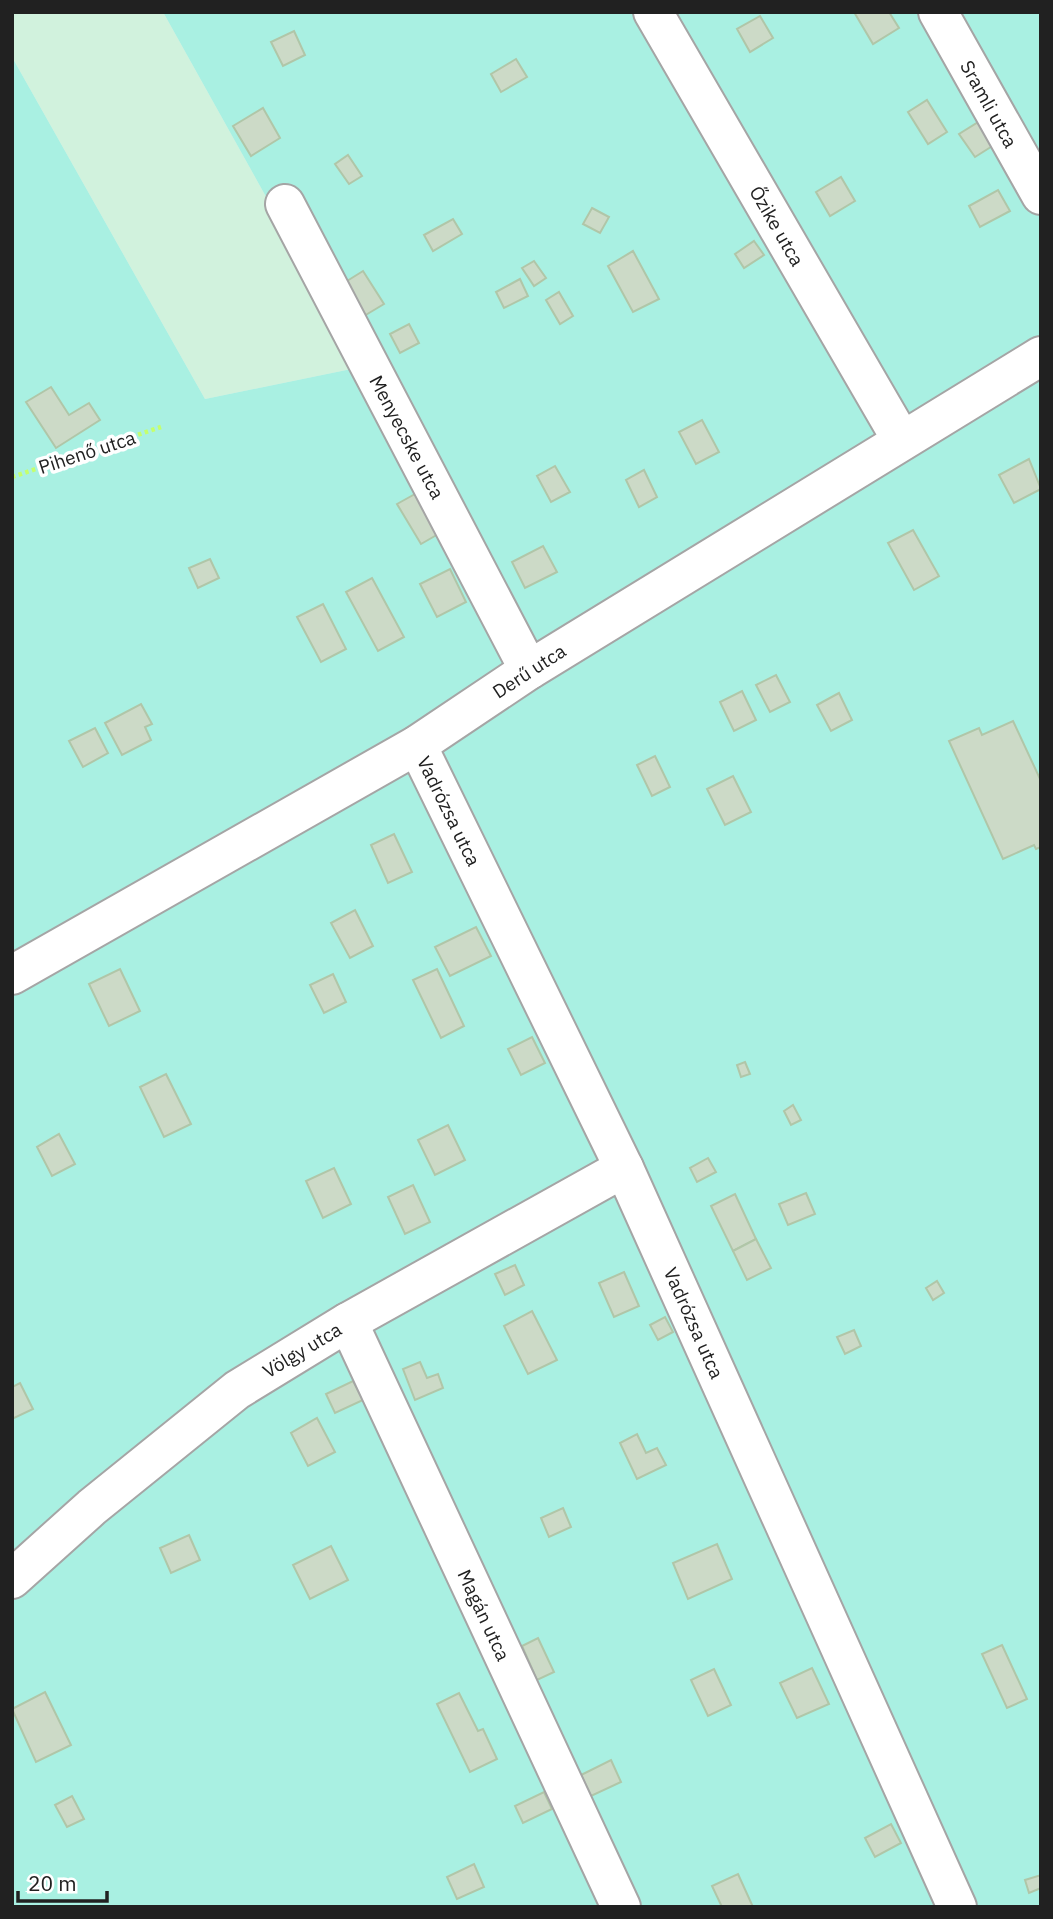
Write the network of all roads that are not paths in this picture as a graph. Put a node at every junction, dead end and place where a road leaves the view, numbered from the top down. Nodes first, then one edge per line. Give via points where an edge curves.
1 (653, 12) edge
2 (938, 12) edge
3 (1041, 195) edge
4 (285, 204) dead end
5 (1041, 356) edge
6 (901, 439) junction
7 (529, 670) junction
8 (416, 745) junction
9 (12, 975) edge
10 (624, 1168) junction
11 (348, 1322) junction
12 (12, 1579) edge
13 (621, 1907) edge
14 (957, 1907) edge

1 - 6 street, Őzike utca
2 - 3 street, Sramli utca
4 - 7 street, Menyecske utca
5 - 6 street, Derű utca
6 - 7 street, Derű utca
7 - 8 street, Derű utca
8 - 9 street, Derű utca
8 - 10 street, Vadrózsa utca
10 - 11 street, Völgy utca
10 - 14 street, Vadrózsa utca
11 - 12 street, Völgy utca via 237,1390 92,1507
11 - 13 street, Magán utca

